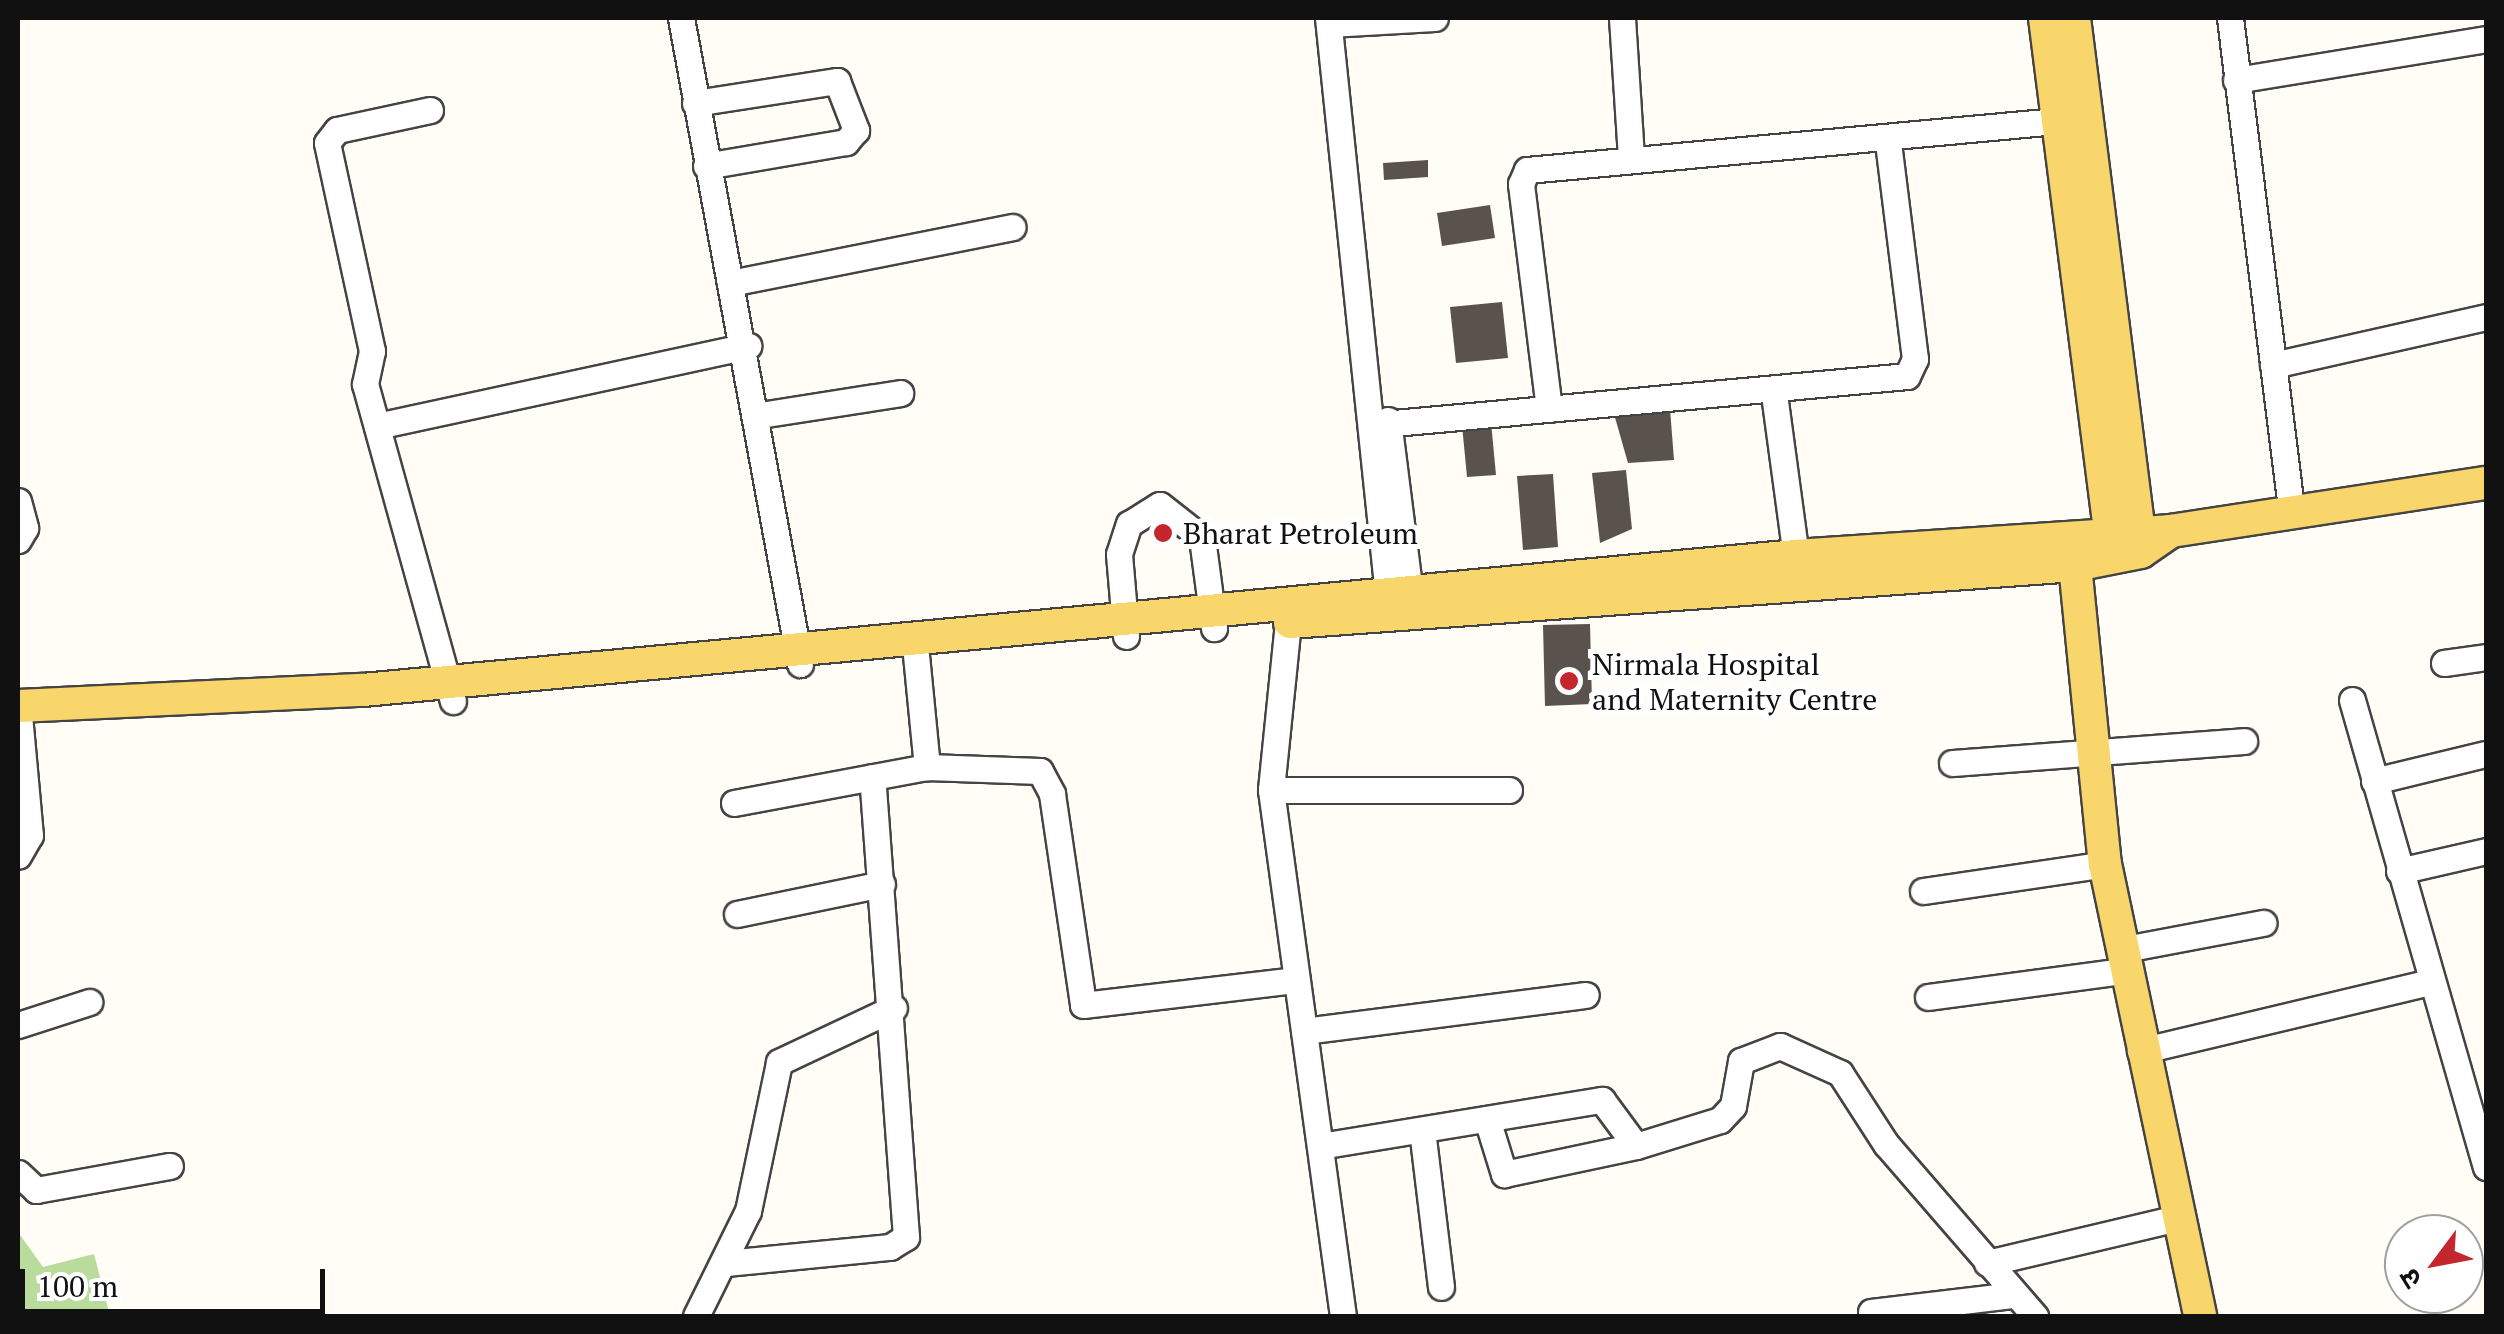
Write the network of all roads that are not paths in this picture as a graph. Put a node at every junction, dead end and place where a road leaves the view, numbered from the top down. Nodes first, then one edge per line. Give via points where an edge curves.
1 (682, 18) edge
2 (1435, 18) edge
3 (1622, 18) edge
4 (2045, 18) edge
5 (2074, 18) edge
6 (2230, 18) edge
7 (1336, 20) edge
8 (2486, 39) edge
9 (2236, 80) junction
10 (696, 103) junction
11 (430, 110) dead end
12 (2056, 122) junction
13 (1888, 141) junction
14 (1631, 160) junction
15 (706, 166) junction
16 (1014, 227) dead end
17 (730, 283) junction
18 (2486, 317) edge
19 (748, 346) junction
20 (2273, 365) junction
21 (900, 394) dead end
22 (1774, 394) junction
23 (1550, 409) junction
24 (760, 415) junction
25 (1380, 424) junction
26 (377, 426) junction
27 (2486, 484) edge
28 (18, 500) edge
29 (2292, 514) junction
30 (18, 540) edge
31 (2125, 543) junction
32 (1796, 556) junction
33 (2013, 556) junction
34 (2075, 565) junction
35 (1399, 594) junction
36 (1213, 618) junction
37 (1288, 622) junction
38 (1125, 626) junction
39 (799, 655) junction
40 (916, 655) junction
41 (2486, 657) edge
42 (2444, 663) dead end
43 (450, 691) junction
44 (2352, 700) dead end
45 (18, 713) edge
46 (2244, 741) dead end
47 (2486, 754) edge
48 (2092, 756) junction
49 (1952, 764) dead end
50 (927, 767) junction
51 (872, 777) junction
52 (2374, 781) junction
53 (1272, 790) junction
54 (1509, 790) dead end
55 (734, 803) dead end
56 (2486, 851) edge
57 (18, 856) edge
58 (2105, 864) junction
59 (2399, 871) junction
60 (882, 884) junction
61 (1923, 891) dead end
62 (737, 914) dead end
63 (2263, 922) dead end
64 (2122, 961) junction
65 (1297, 980) junction
66 (2430, 982) junction
67 (1586, 995) dead end
68 (1928, 997) dead end
69 (89, 1002) dead end
70 (894, 1008) junction
71 (18, 1025) edge
72 (1304, 1031) junction
73 (2140, 1051) junction
74 (1487, 1119) junction
75 (1422, 1130) junction
76 (1320, 1146) junction
77 (1636, 1146) junction
78 (170, 1166) dead end
79 (2486, 1167) edge
80 (18, 1173) edge
81 (2177, 1218) junction
82 (726, 1263) junction
83 (1987, 1264) junction
84 (1440, 1287) dead end
85 (2014, 1295) junction
86 (1940, 1311) edge
87 (1871, 1312) dead end
88 (696, 1316) edge
89 (1343, 1316) edge
90 (2034, 1316) edge
91 (2200, 1316) edge

1 - 10 street
2 - 7 street
3 - 14 street
4 - 12 main road
5 - 31 main road
6 - 9 street
7 - 25 street
8 - 9 street
9 - 20 street
10 - 15 street
10 - 15 street via 837,81 856,130 846,142
11 - 26 street via 336,130 328,144 372,351 365,384
12 - 13 street
12 - 31 main road
13 - 14 street
13 - 22 street via 1912,370 1898,381
14 - 23 street via 1535,166 1522,176
15 - 17 street
16 - 17 street
17 - 19 street
18 - 20 street
19 - 24 street
19 - 26 street
20 - 29 street
21 - 24 street
22 - 23 street
22 - 32 street
23 - 25 street
24 - 39 street
25 - 35 street
26 - 43 street
27 - 29 main road
28 - 30 street via 25,528
29 - 31 main road
31 - 33 main road
31 - 34 main road
32 - 33 main road
32 - 35 main road
33 - 34 main road
33 - 37 main road
34 - 48 main road
35 - 36 main road
36 - 37 main road
36 - 38 main road
36 - 38 street via 1195,524 1160,504 1129,524 1120,554
37 - 53 street
38 - 39 main road
38 - 40 main road
39 - 40 main road
39 - 43 main road
40 - 50 street
41 - 42 street
43 - 45 main road
44 - 52 street
45 - 57 street via 30,835
46 - 48 street
47 - 52 street
48 - 49 street
48 - 58 main road
50 - 51 street
50 - 65 street via 1047,777 1083,1006
51 - 55 street
51 - 60 street
52 - 59 street
53 - 54 street
53 - 65 street
56 - 59 street
58 - 61 street
58 - 64 main road
59 - 66 street
60 - 62 street
60 - 70 street
63 - 64 street
64 - 68 street
64 - 73 main road
65 - 72 street
66 - 73 street
66 - 79 street
67 - 72 street
69 - 71 street
70 - 82 street via 779,1062 748,1210
70 - 82 street via 906,1237 890,1247
72 - 76 street
73 - 81 main road
74 - 75 street
74 - 77 street via 1608,1101
74 - 77 street via 1504,1174
75 - 76 street
75 - 84 street
76 - 89 street
77 - 83 street via 1720,1120 1733,1106 1741,1061 1780,1046 1840,1073
78 - 80 street via 36,1190
81 - 83 street
81 - 91 main road
82 - 88 street
83 - 85 street
85 - 86 street
85 - 90 street
86 - 87 street

